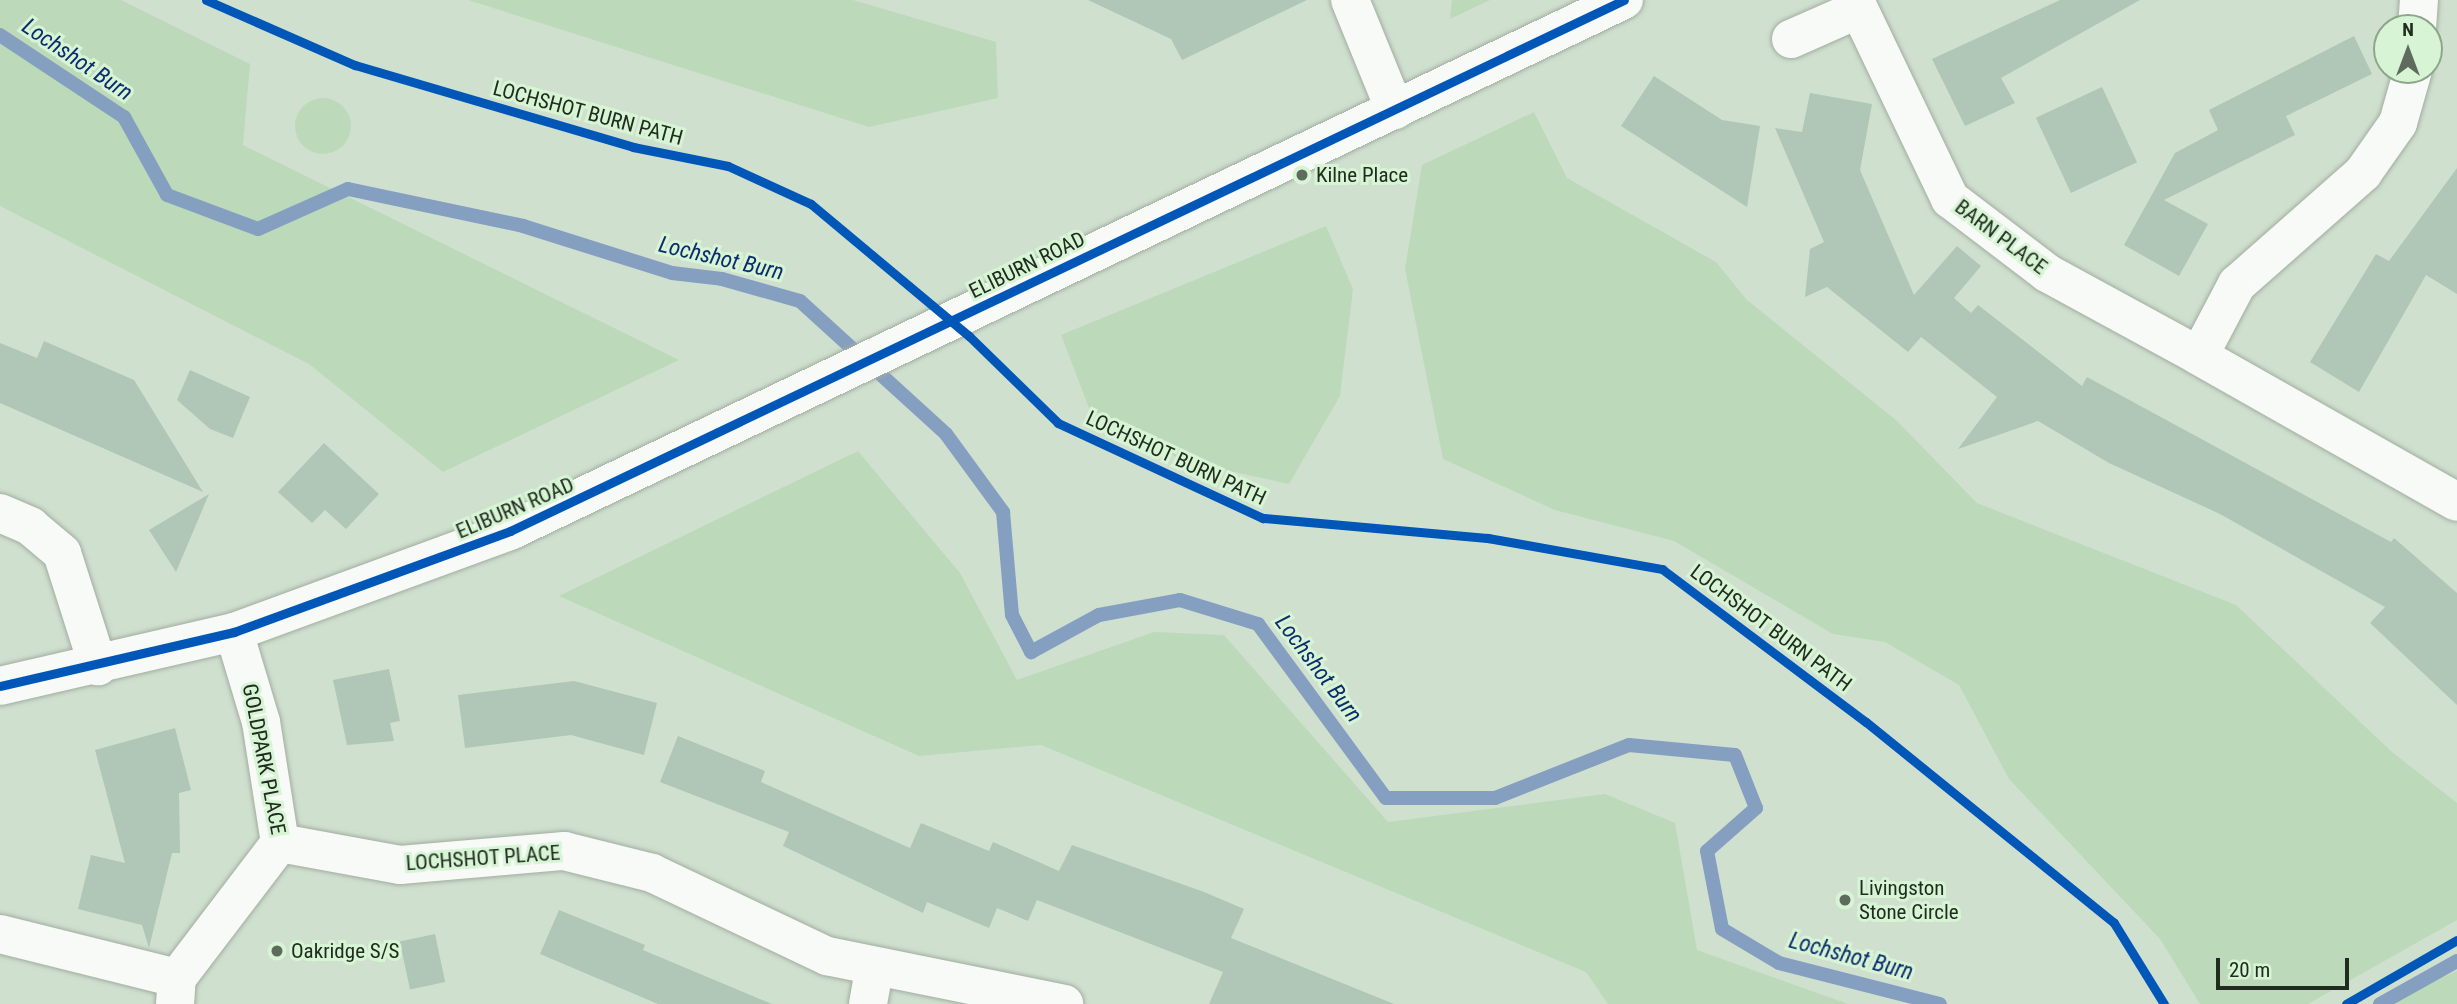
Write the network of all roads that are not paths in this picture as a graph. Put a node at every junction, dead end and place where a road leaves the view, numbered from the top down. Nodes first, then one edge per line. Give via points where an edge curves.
1 (1350, 0) edge
2 (1624, 0) edge
3 (1868, 4) edge
4 (1791, 39) dead end
5 (2409, 84) edge
6 (1395, 110) junction
7 (2199, 356) junction
8 (2457, 502) edge
9 (0, 513) edge
10 (234, 632) junction
11 (98, 666) junction
12 (0, 686) edge
13 (280, 843) junction
14 (0, 934) edge
15 (871, 987) edge
16 (176, 991) edge
17 (1064, 1004) edge

1 - 6 street
2 - 6 street, ELIBURN ROAD
3 - 4 street, BARN PLACE
3 - 7 street, BARN PLACE via 1950,199 2047,273
5 - 7 street via 2398,123 2363,173 2237,284
6 - 10 street, ELIBURN ROAD via 723,434 510,531
7 - 8 street, BARN PLACE
9 - 11 street via 30,526 62,553
10 - 11 street, ELIBURN ROAD
10 - 13 street, GOLDPARK PLACE via 261,722
11 - 12 street, ELIBURN ROAD
13 - 15 street, LOCHSHOT PLACE via 400,865 564,851 652,873
13 - 16 street, GOLDPARK PLACE
14 - 16 street, GOLDPARK PLACE
15 - 17 street, LOCHSHOT PLACE

